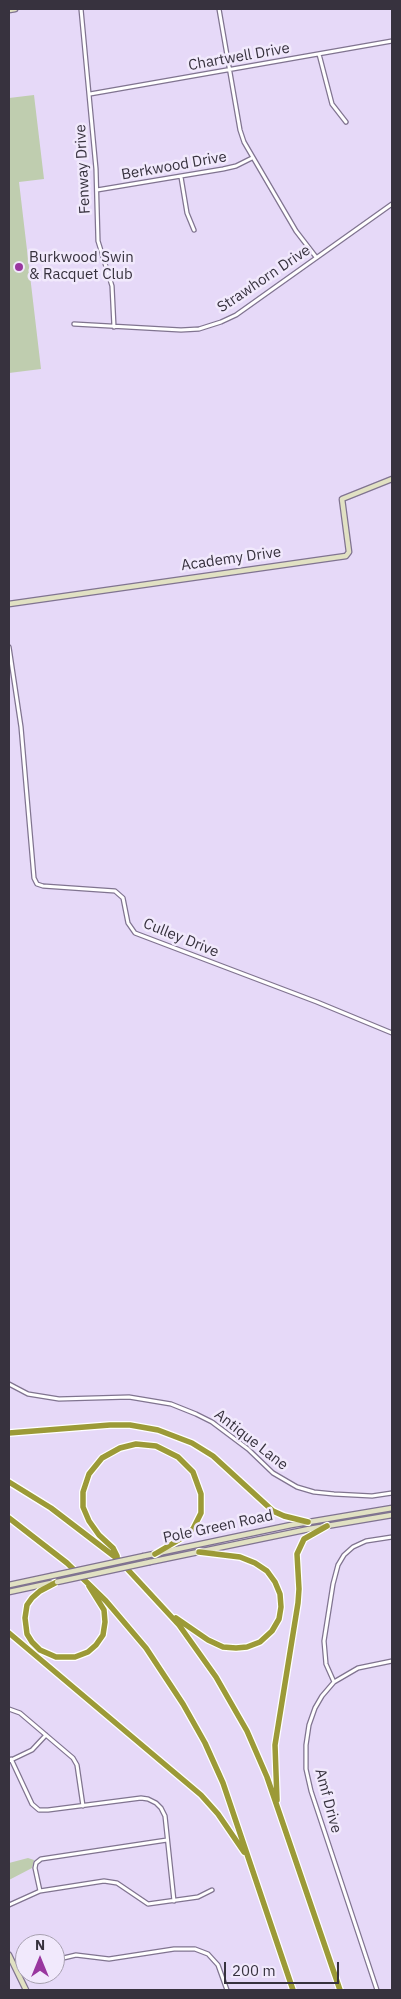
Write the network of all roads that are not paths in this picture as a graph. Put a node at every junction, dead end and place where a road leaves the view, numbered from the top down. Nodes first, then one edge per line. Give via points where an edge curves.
1 (15, 9) edge
2 (81, 9) edge
3 (219, 9) edge
4 (9, 10) edge
5 (392, 41) edge
6 (319, 54) junction
7 (229, 70) junction
8 (90, 94) junction
9 (346, 122) dead end
10 (252, 158) junction
11 (181, 177) junction
12 (97, 190) junction
13 (392, 204) edge
14 (194, 230) dead end
15 (316, 257) junction
16 (74, 324) dead end
17 (114, 327) junction
18 (392, 479) edge
19 (9, 604) edge
20 (9, 647) edge
21 (392, 1033) edge
22 (9, 1384) edge
23 (9, 1433) edge
24 (9, 1482) edge
25 (392, 1493) edge
26 (392, 1508) edge
27 (392, 1515) edge
28 (9, 1518) edge
29 (308, 1522) junction
30 (9, 1523) edge
31 (327, 1526) junction
32 (24, 1529) junction
33 (392, 1537) edge
34 (199, 1552) junction
35 (155, 1554) junction
36 (119, 1560) junction
37 (57, 1582) junction
38 (87, 1582) junction
39 (9, 1585) edge
40 (9, 1592) edge
41 (169, 1613) junction
42 (9, 1633) edge
43 (392, 1660) edge
44 (334, 1682) junction
45 (9, 1709) edge
46 (46, 1735) junction
47 (10, 1760) edge
48 (83, 1806) junction
49 (278, 1807) junction
50 (167, 1840) junction
51 (248, 1858) junction
52 (212, 1890) dead end
53 (40, 1891) junction
54 (174, 1901) junction
55 (9, 1905) edge
56 (9, 1955) edge
57 (65, 1958) edge
58 (15, 1969) edge
59 (227, 1990) edge
60 (293, 1990) edge
61 (340, 1990) edge
62 (378, 1990) edge

1 - 4 main road
2 - 8 street, Fenway Drive
3 - 7 street
5 - 6 street, Chartwell Drive
6 - 7 street, Chartwell Drive
6 - 9 street via 332,104
7 - 8 street, Chartwell Drive
7 - 10 street via 241,136
8 - 12 street, Fenway Drive
10 - 11 street, Berkwood Drive via 236,166
10 - 15 street
11 - 12 street, Berkwood Drive
11 - 14 street via 187,213
12 - 17 street, Fenway Drive via 98,241 112,286
13 - 15 street, Strawhorn Drive
15 - 17 street, Strawhorn Drive via 221,322 190,330
16 - 17 street, Strawhorn Drive
18 - 19 main road, Academy Drive via 342,499 349,552 346,556
20 - 21 street, Culley Drive via 21,727 37,884 115,891 123,898 128,923 135,933
22 - 25 street, Antique Lane via 28,1394 59,1399 129,1397 170,1404 212,1422 274,1473 297,1487 334,1494 372,1496
23 - 29 highway via 110,1424 158,1430 192,1443 213,1456 273,1511
24 - 36 highway via 51,1508
26 - 29 main road, Pole Green Road
27 - 31 main road, Pole Green Road
28 - 32 highway
29 - 35 main road, Pole Green Road
30 - 32 highway
31 - 34 main road, Pole Green Road
31 - 49 highway via 304,1539 297,1554 298,1603 275,1745
32 - 38 highway
33 - 44 street via 366,1541 353,1547 338,1565 324,1642 326,1664
34 - 37 main road, Pole Green Road, bridge
34 - 41 highway via 240,1557 267,1571 280,1594 281,1607 276,1625 269,1635 254,1645 229,1648 208,1640
35 - 36 highway via 182,1538 195,1525 202,1509 200,1489 190,1469 174,1454 152,1445 130,1445 98,1462 89,1474 83,1492 83,1507 89,1521 113,1548
35 - 39 main road, Pole Green Road, bridge
36 - 41 highway
37 - 38 highway via 35,1596 24,1618 27,1634 36,1646 46,1654 63,1658 88,1652 102,1635 104,1610
37 - 40 main road, Pole Green Road
38 - 51 highway via 134,1633 183,1704 219,1774
41 - 49 highway via 238,1714
42 - 51 highway via 201,1795
43 - 44 street via 358,1668
44 - 62 street, Amf Drive via 310,1719 306,1768 318,1816
45 - 46 street via 20,1713
46 - 47 street via 32,1750
46 - 48 street via 76,1763
47 - 48 street via 36,1808 48,1810
48 - 50 street via 148,1799 163,1811
49 - 61 highway
50 - 53 street via 40,1859 35,1868
50 - 54 street
51 - 60 highway
52 - 54 street via 202,1896
53 - 54 street via 108,1881 148,1904
53 - 55 street
56 - 58 main road
57 - 59 street via 76,1955 109,1958 195,1949 208,1954 218,1965

